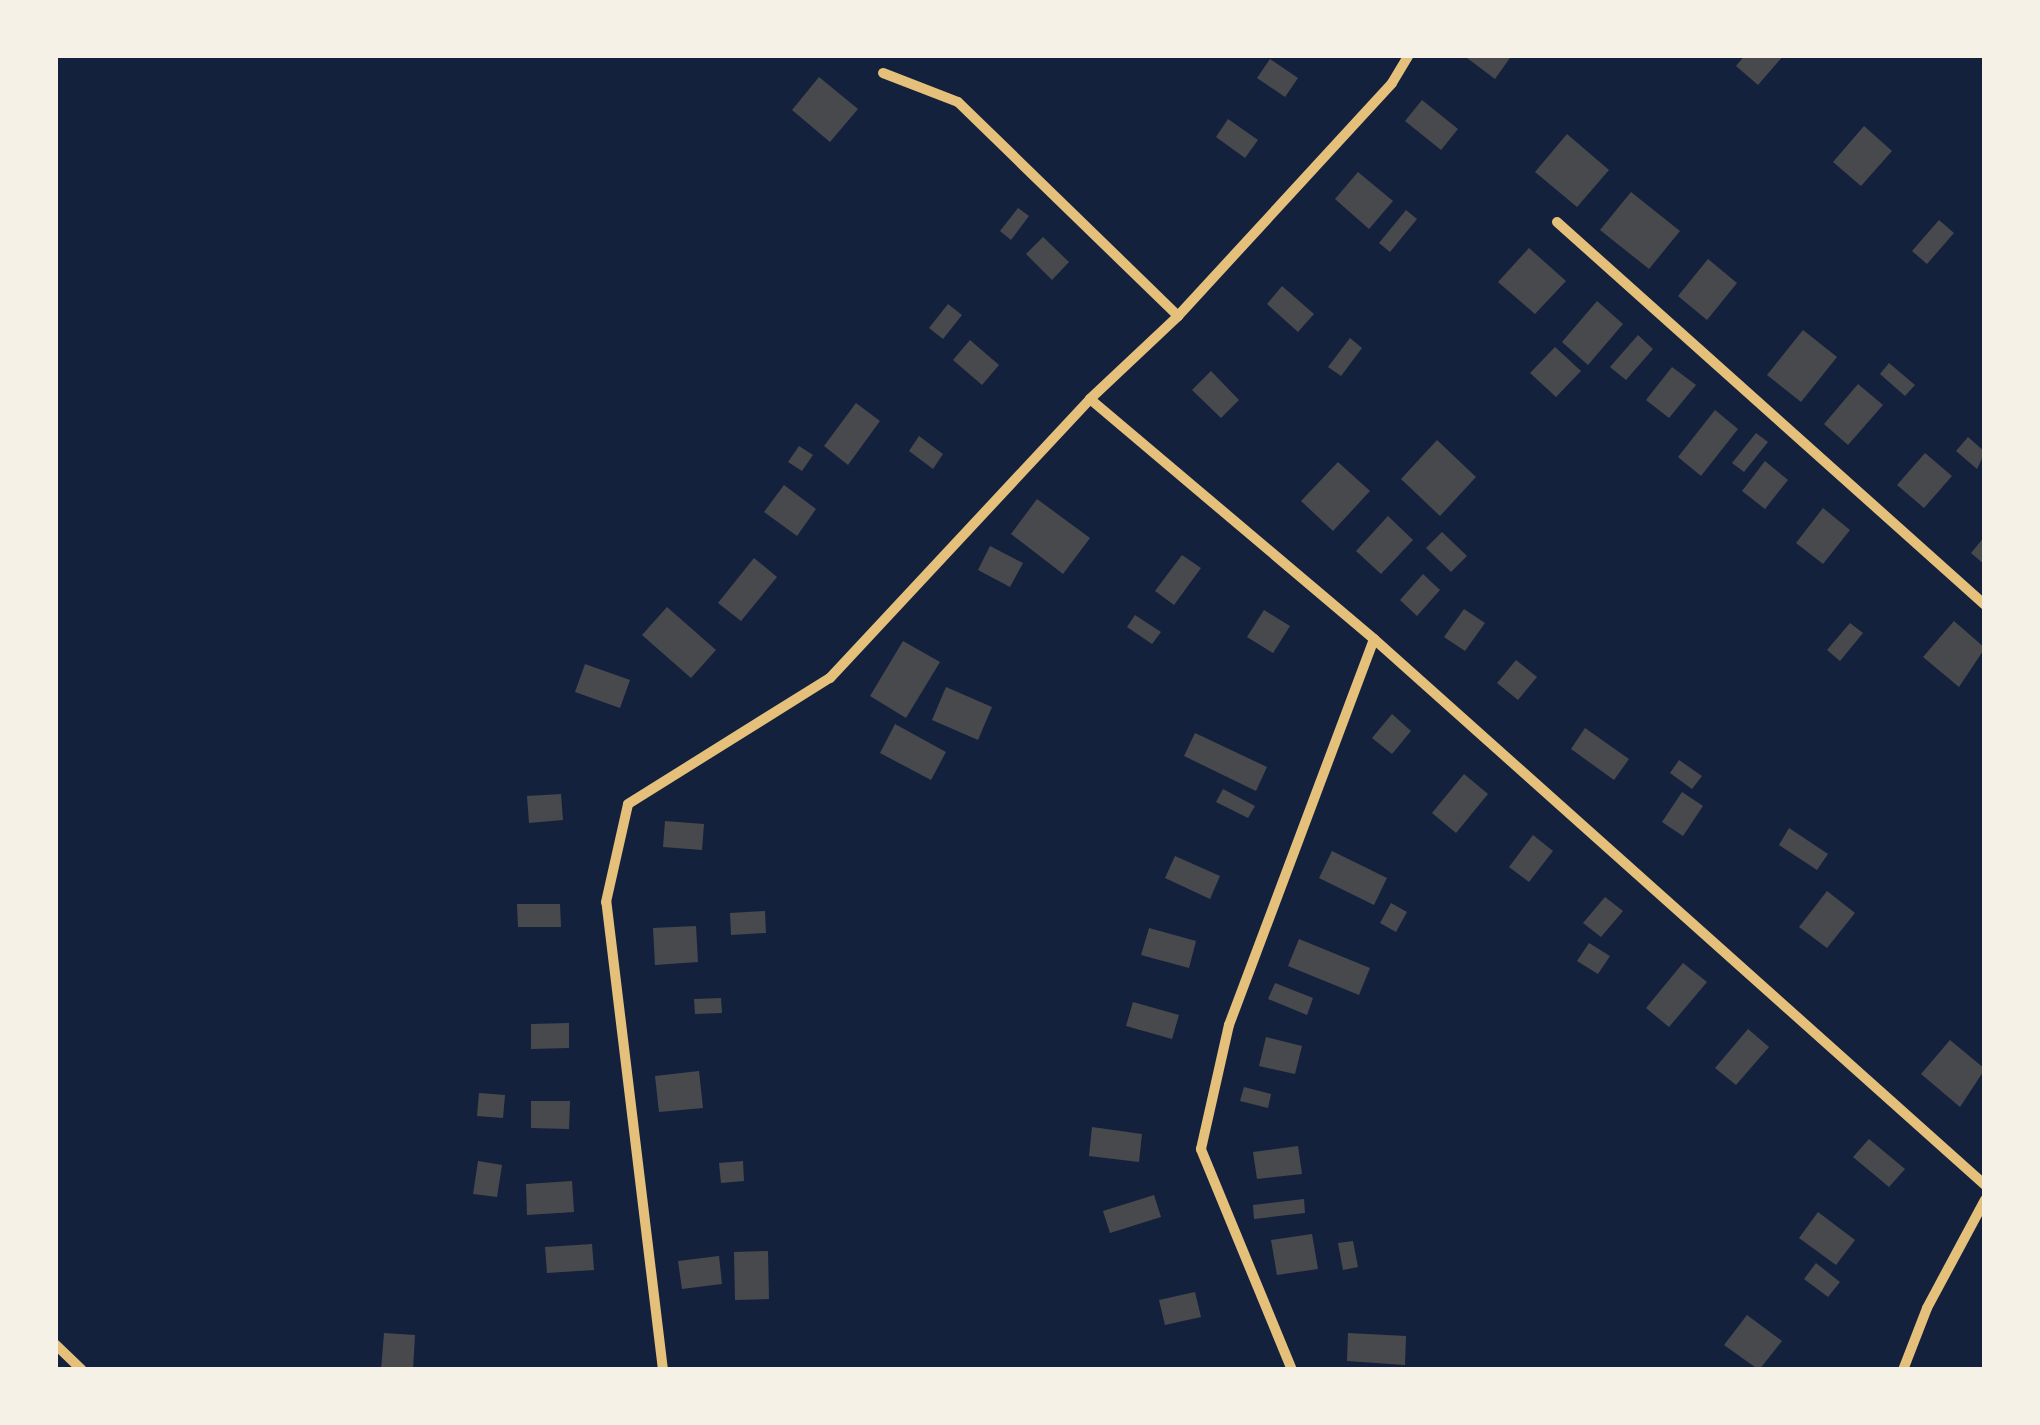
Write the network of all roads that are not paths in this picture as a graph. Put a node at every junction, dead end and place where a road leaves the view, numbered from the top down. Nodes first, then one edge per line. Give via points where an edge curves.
1 (1409, 55) edge
2 (883, 74) dead end
3 (1557, 222) dead end
4 (1178, 316) junction
5 (1090, 400) junction
6 (1985, 605) edge
7 (1374, 640) junction
8 (1985, 1185) edge
9 (1985, 1200) edge
10 (55, 1344) edge
11 (82, 1370) edge
12 (664, 1370) edge
13 (1292, 1370) edge
14 (1903, 1370) edge

1 - 4 street via 1392,82
2 - 4 street via 958,102
3 - 6 street
4 - 5 street
5 - 7 street
5 - 12 street via 830,678 628,804 606,902
7 - 8 street
7 - 13 street via 1229,1025 1201,1150
9 - 14 street via 1927,1308
10 - 11 street

